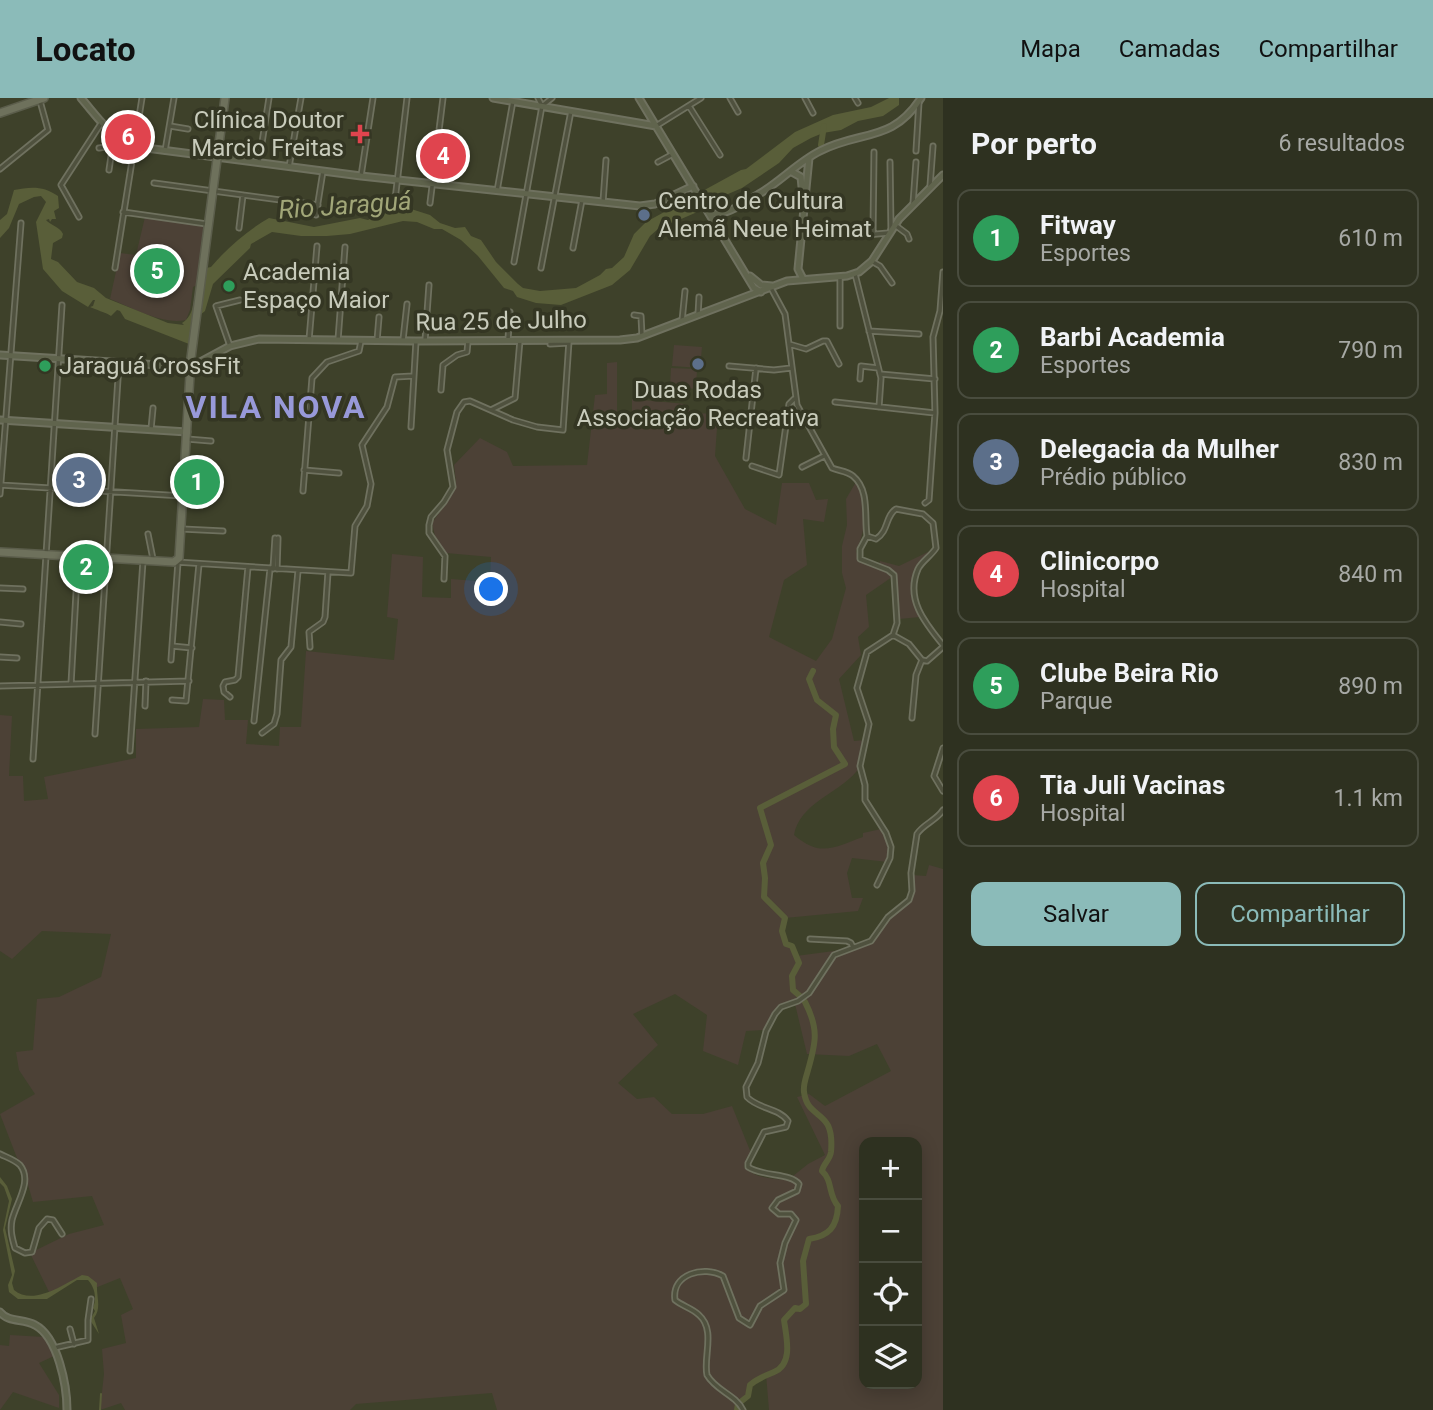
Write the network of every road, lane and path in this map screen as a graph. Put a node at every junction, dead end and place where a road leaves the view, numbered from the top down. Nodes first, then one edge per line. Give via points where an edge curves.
1 (15, 98) edge
2 (81, 98) edge
3 (142, 98) edge
4 (174, 98) edge
5 (226, 98) edge
6 (269, 98) edge
7 (300, 98) edge
8 (373, 98) edge
9 (407, 98) edge
10 (443, 98) edge
11 (493, 98) edge
12 (538, 98) edge
13 (552, 98) edge
14 (639, 98) edge
15 (701, 98) edge
16 (730, 98) edge
17 (805, 98) edge
18 (42, 99) edge
19 (920, 100) edge
20 (513, 101) junction
21 (542, 106) junction
22 (689, 106) junction
23 (15, 108) junction
24 (571, 111) junction
25 (738, 112) dead end
26 (0, 113) edge
27 (813, 113) dead end
28 (648, 114) junction
29 (102, 122) junction
30 (637, 122) junction
31 (169, 125) junction
32 (656, 126) junction
33 (188, 129) dead end
34 (114, 135) junction
35 (113, 146) junction
36 (133, 146) junction
37 (933, 146) dead end
38 (99, 148) dead end
39 (165, 150) junction
40 (916, 151) dead end
41 (874, 152) dead end
42 (673, 154) junction
43 (720, 155) dead end
44 (218, 158) junction
45 (809, 158) junction
46 (606, 160) dead end
47 (658, 162) dead end
48 (890, 162) dead end
49 (915, 162) dead end
50 (259, 163) junction
51 (289, 167) junction
52 (0, 169) edge
53 (109, 170) dead end
54 (323, 171) junction
55 (792, 172) junction
56 (943, 175) edge
57 (361, 176) junction
58 (397, 180) junction
59 (154, 183) dead end
60 (432, 184) junction
61 (930, 186) junction
62 (695, 188) junction
63 (213, 191) junction
64 (496, 191) junction
65 (526, 194) junction
66 (243, 195) junction
67 (554, 197) junction
68 (395, 200) dead end
69 (582, 200) junction
70 (603, 202) junction
71 (430, 203) dead end
72 (913, 204) junction
73 (318, 205) junction
74 (123, 212) junction
75 (709, 212) junction
76 (722, 214) junction
77 (316, 215) dead end
78 (79, 217) dead end
79 (21, 223) dead end
80 (209, 224) junction
81 (239, 228) dead end
82 (720, 229) junction
83 (892, 229) junction
84 (873, 234) junction
85 (866, 235) dead end
86 (909, 239) dead end
87 (317, 246) dead end
88 (345, 247) dead end
89 (573, 248) dead end
90 (872, 261) junction
91 (514, 262) dead end
92 (114, 268) dead end
93 (541, 268) dead end
94 (745, 271) junction
95 (943, 272) edge
96 (855, 274) junction
97 (840, 277) junction
98 (750, 279) junction
99 (806, 279) junction
100 (787, 281) junction
101 (892, 283) dead end
102 (429, 285) dead end
103 (779, 285) junction
104 (771, 288) junction
105 (685, 291) dead end
106 (761, 292) junction
107 (699, 297) dead end
108 (240, 300) dead end
109 (740, 300) junction
110 (407, 304) dead end
111 (62, 305) dead end
112 (510, 312) dead end
113 (634, 315) dead end
114 (698, 315) junction
115 (379, 317) dead end
116 (682, 321) junction
117 (840, 326) dead end
118 (869, 331) junction
119 (919, 334) dead end
120 (642, 335) junction
121 (508, 339) junction
122 (520, 339) junction
123 (309, 340) junction
124 (338, 340) junction
125 (468, 340) junction
126 (361, 341) junction
127 (377, 341) junction
128 (403, 341) junction
129 (416, 341) junction
130 (425, 341) junction
131 (569, 341) junction
132 (550, 344) dead end
133 (789, 344) junction
134 (230, 346) junction
135 (0, 355) edge
136 (11, 356) junction
137 (58, 359) junction
138 (119, 363) junction
139 (839, 364) dead end
140 (729, 366) dead end
141 (191, 367) junction
142 (756, 368) junction
143 (791, 368) junction
144 (878, 368) junction
145 (880, 374) junction
146 (413, 376) junction
147 (860, 379) dead end
148 (935, 379) junction
149 (441, 390) dead end
150 (795, 399) junction
151 (835, 402) dead end
152 (879, 407) junction
153 (153, 408) dead end
154 (491, 410) junction
155 (935, 413) junction
156 (3, 420) edge
157 (54, 424) junction
158 (115, 427) junction
159 (411, 427) dead end
160 (151, 429) junction
161 (187, 435) junction
162 (211, 440) dead end
163 (824, 456) junction
164 (746, 458) dead end
165 (752, 466) dead end
166 (802, 467) dead end
167 (304, 470) junction
168 (339, 473) dead end
169 (0, 485) edge
170 (50, 488) junction
171 (303, 491) dead end
172 (111, 492) junction
173 (0, 494) edge
174 (183, 496) junction
175 (925, 503) dead end
176 (182, 529) junction
177 (223, 531) dead end
178 (148, 534) dead end
179 (867, 536) junction
180 (277, 538) dead end
181 (0, 552) edge
182 (46, 555) junction
183 (78, 558) junction
184 (107, 559) junction
185 (143, 561) junction
186 (153, 561) junction
187 (176, 562) junction
188 (199, 564) junction
189 (248, 568) junction
190 (273, 569) junction
191 (298, 571) junction
192 (328, 572) junction
193 (444, 579) dead end
194 (0, 588) edge
195 (23, 589) dead end
196 (0, 622) edge
197 (21, 624) dead end
198 (893, 635) junction
199 (172, 646) junction
200 (943, 646) edge
201 (310, 647) dead end
202 (192, 648) junction
203 (0, 657) edge
204 (18, 658) dead end
205 (172, 660) dead end
206 (922, 660) junction
207 (146, 681) junction
208 (189, 681) junction
209 (133, 682) junction
210 (99, 683) junction
211 (71, 684) junction
212 (37, 685) junction
213 (0, 686) edge
214 (230, 697) dead end
215 (172, 701) dead end
216 (145, 706) dead end
217 (912, 718) dead end
218 (254, 721) dead end
219 (262, 733) dead end
220 (95, 734) dead end
221 (943, 748) edge
222 (130, 751) dead end
223 (33, 759) dead end
224 (943, 791) edge
225 (943, 810) edge
226 (877, 886) dead end
227 (810, 939) dead end
228 (853, 947) junction
229 (0, 1154) edge
230 (62, 1234) dead end
231 (91, 1298) dead end
232 (0, 1312) edge
233 (70, 1329) dead end
234 (74, 1344) junction
235 (54, 1348) junction
236 (67, 1410) edge
237 (743, 1410) edge

1 - 23 street
2 - 29 main road
3 - 36 street
4 - 31 street
5 - 44 main road
6 - 50 street
7 - 51 street
8 - 57 street
9 - 58 street
10 - 60 street
11 - 20 main road
12 - 21 street
13 - 21 street
14 - 28 main road
15 - 22 street
16 - 25 street
17 - 27 street
18 - 23 main road
18 - 52 street via 48,130
19 - 40 street
19 - 45 main road via 892,127
20 - 21 main road
20 - 64 street
21 - 24 main road
21 - 65 street
22 - 32 street
22 - 43 street
23 - 26 main road
24 - 30 main road
24 - 67 street
28 - 30 main road
28 - 32 main road
29 - 34 main road
29 - 78 street via 61,185
30 - 32 main road
31 - 33 street
31 - 39 street
32 - 42 main road
34 - 35 street
34 - 36 main road
35 - 38 street
35 - 53 street
36 - 39 main road
36 - 74 street
37 - 61 street
39 - 44 main road
41 - 84 street
42 - 47 street
42 - 62 main road
44 - 50 main road
44 - 63 main road
45 - 55 main road
45 - 99 main road via 798,269
46 - 70 street
48 - 83 street
49 - 72 street
50 - 51 main road
51 - 54 main road
54 - 57 main road
54 - 73 street
55 - 76 main road
55 - 100 main road via 803,182 794,273
56 - 61 main road
57 - 58 main road
58 - 60 main road
58 - 68 street
59 - 63 street
60 - 64 main road
60 - 71 street
61 - 72 main road
62 - 70 main road via 647,206
62 - 75 main road
63 - 66 street
63 - 80 main road
64 - 65 main road
65 - 67 main road
65 - 91 street
66 - 73 street
66 - 81 street
67 - 69 main road
67 - 93 street
69 - 70 main road
69 - 89 street
72 - 83 main road
73 - 77 street
74 - 80 street
74 - 92 street
75 - 76 main road
75 - 82 main road
76 - 82 main road
79 - 136 street
80 - 141 main road
82 - 94 main road
83 - 84 street
83 - 86 street via 907,233
83 - 90 main road
84 - 85 street
87 - 123 street
88 - 124 street
90 - 96 main road
90 - 101 street
94 - 98 main road
94 - 103 main road via 761,285
95 - 148 street via 933,337
96 - 97 main road, Rua 25 de Julho
96 - 118 street
97 - 99 main road, Rua 25 de Julho
97 - 117 street
98 - 106 main road
98 - 109 main road via 749,291
99 - 100 main road, Rua 25 de Julho
100 - 103 main road, Rua 25 de Julho
102 - 130 street
103 - 104 main road, Rua 25 de Julho
104 - 106 main road, Rua 25 de Julho
104 - 133 street via 785,314
105 - 116 street
106 - 109 main road, Rua 25 de Julho
107 - 114 street
108 - 134 street via 216,306
109 - 114 main road, Rua 25 de Julho
110 - 128 street
111 - 137 street
112 - 121 street
113 - 120 street via 641,316
114 - 116 main road, Rua 25 de Julho
115 - 127 street
116 - 120 main road, Rua 25 de Julho
118 - 119 street
118 - 144 street
120 - 131 main road, Rua 25 de Julho
121 - 122 main road, Rua 25 de Julho
121 - 125 main road, Rua 25 de Julho
122 - 131 main road, Rua 25 de Julho
122 - 154 street via 515,398
123 - 124 main road, Rua 25 de Julho
123 - 134 main road, Rua 25 de Julho via 259,340
124 - 126 main road, Rua 25 de Julho
125 - 130 main road, Rua 25 de Julho
125 - 149 street via 467,352 443,365
126 - 127 main road, Rua 25 de Julho
126 - 167 street via 359,351 327,362 312,378
127 - 128 main road, Rua 25 de Julho
128 - 129 main road, Rua 25 de Julho
129 - 130 main road, Rua 25 de Julho
129 - 146 street
131 - 132 street
131 - 154 street via 563,429 537,427
133 - 139 street via 806,349 827,341
133 - 143 street
134 - 141 main road, Rua 25 de Julho
135 - 136 main road
136 - 137 main road
136 - 156 street
137 - 138 main road
137 - 157 street
138 - 141 main road
138 - 158 street
140 - 142 street
141 - 161 main road
142 - 143 street
142 - 164 street
143 - 150 street
144 - 145 street
144 - 147 street via 860,366
145 - 148 street
145 - 152 street
146 - 159 street
146 - 192 street via 395,377 387,407 362,445 371,484 367,506 355,526 351,573
148 - 155 street
150 - 163 street
150 - 165 street via 789,404 779,475
151 - 152 street
152 - 155 street
153 - 160 street
154 - 193 street via 473,401 464,402 453,424 447,454 453,488 431,517 429,529 445,556
155 - 175 street via 929,500
156 - 157 main road
156 - 169 street
157 - 158 main road
157 - 170 street
158 - 160 main road
158 - 172 street
160 - 161 main road
161 - 162 street
161 - 174 main road
163 - 166 street
163 - 179 street via 833,469 854,477 860,485
167 - 168 street
167 - 171 street
169 - 170 street
169 - 173 street
170 - 172 street
170 - 182 street
172 - 174 street
172 - 184 street
174 - 176 main road
176 - 177 street
176 - 187 main road
178 - 186 street
179 - 198 street via 860,559 894,575 898,618
179 - 200 street via 876,539 882,535 896,509 923,514 933,523 936,548 919,568 913,595 923,619
180 - 190 street
181 - 182 main road
182 - 183 main road
182 - 212 street
183 - 184 main road
183 - 211 street
184 - 185 main road
184 - 210 street
185 - 186 main road
185 - 209 street
186 - 187 main road
187 - 188 street
187 - 199 street
188 - 189 street
188 - 202 street
189 - 190 street
189 - 214 street via 238,677 223,686
190 - 191 street
190 - 218 street
191 - 192 street
191 - 219 street via 290,647 281,660 277,714 274,724
192 - 201 street via 325,617 309,632
194 - 195 street
196 - 197 street
198 - 206 street via 909,644
198 - 226 street via 867,652 857,688 869,723 860,763 865,800 891,847 891,858
199 - 202 street
199 - 205 street
200 - 206 street via 927,661
202 - 208 street
203 - 204 street
206 - 217 street
207 - 208 street
207 - 209 street
207 - 216 street
208 - 215 street via 186,701
209 - 210 street
209 - 222 street
210 - 211 street
210 - 220 street
211 - 212 street
212 - 213 street
212 - 223 street
221 - 224 street via 934,776
225 - 228 street via 917,834 909,900 888,917 871,941
227 - 228 street via 847,941
228 - 237 street via 837,952 809,993 775,1014 746,1087 754,1104 788,1121 786,1127 764,1132 747,1163 799,1184 797,1191 772,1208 796,1220 780,1263 784,1290 766,1300 750,1325 739,1318 718,1273 700,1271 685,1276 674,1294 675,1300 704,1322 709,1345 707,1375
229 - 230 street via 18,1163 24,1173 12,1221 15,1248 32,1252 39,1228 47,1219 53,1220
231 - 234 street via 89,1339
232 - 235 main road via 38,1327
233 - 234 street
234 - 235 street
235 - 236 main road

